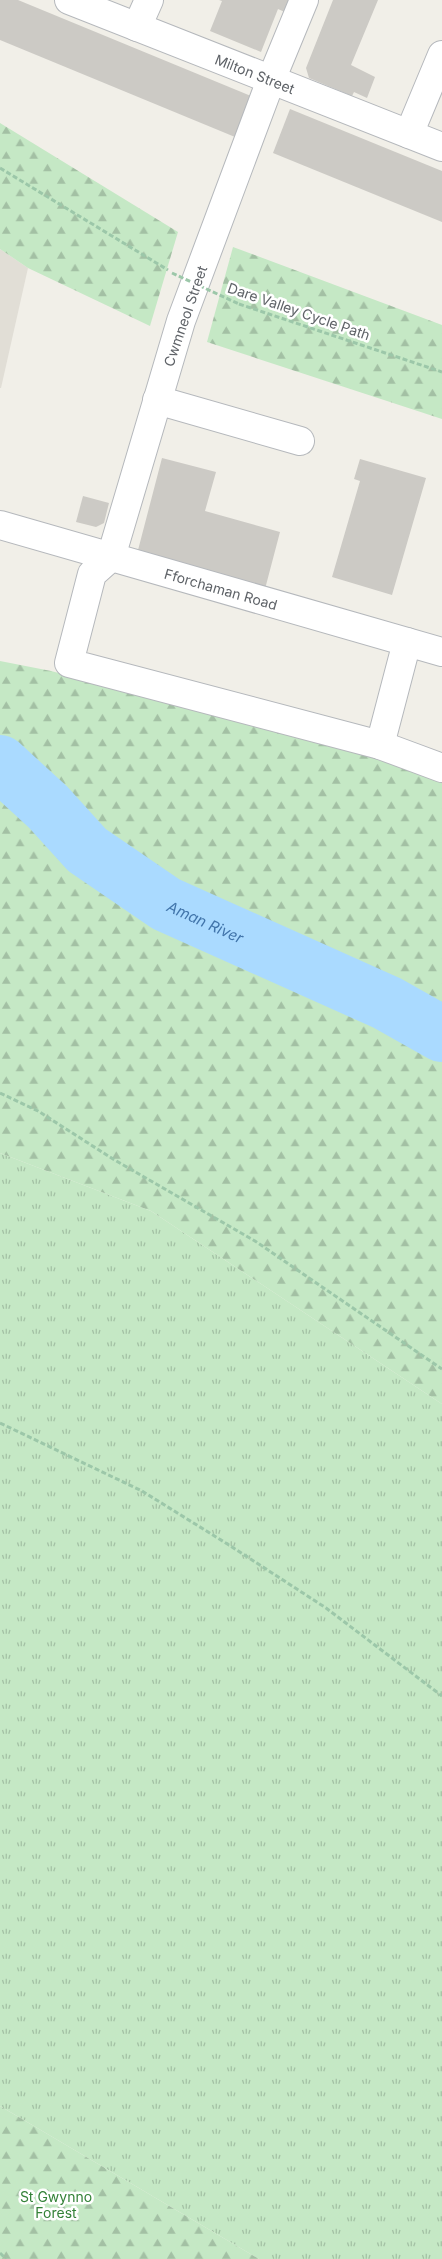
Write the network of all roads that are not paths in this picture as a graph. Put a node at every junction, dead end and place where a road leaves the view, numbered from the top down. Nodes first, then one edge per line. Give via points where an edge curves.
1 (69, 0) edge
2 (149, 0) edge
3 (304, 0) edge
4 (137, 27) junction
5 (442, 55) edge
6 (271, 80) junction
7 (409, 134) junction
8 (442, 147) edge
9 (157, 400) junction
10 (300, 441) dead end
11 (0, 526) edge
12 (111, 557) junction
13 (407, 642) junction
14 (442, 652) edge
15 (380, 745) junction
16 (442, 768) edge

1 - 4 street, Milton Street
2 - 4 street
3 - 6 street, Cwmneol Street
4 - 6 street, Milton Street
5 - 7 street
6 - 7 street, Milton Street
6 - 9 street, Cwmneol Street via 181,321
7 - 8 street, Milton Street
9 - 10 street
9 - 12 street, Cwmneol Street
11 - 12 street, Fforchaman Road
12 - 13 street, Fforchaman Road
12 - 15 street via 92,574 69,662
13 - 14 street, Fforchaman Road
13 - 15 street
15 - 16 street

